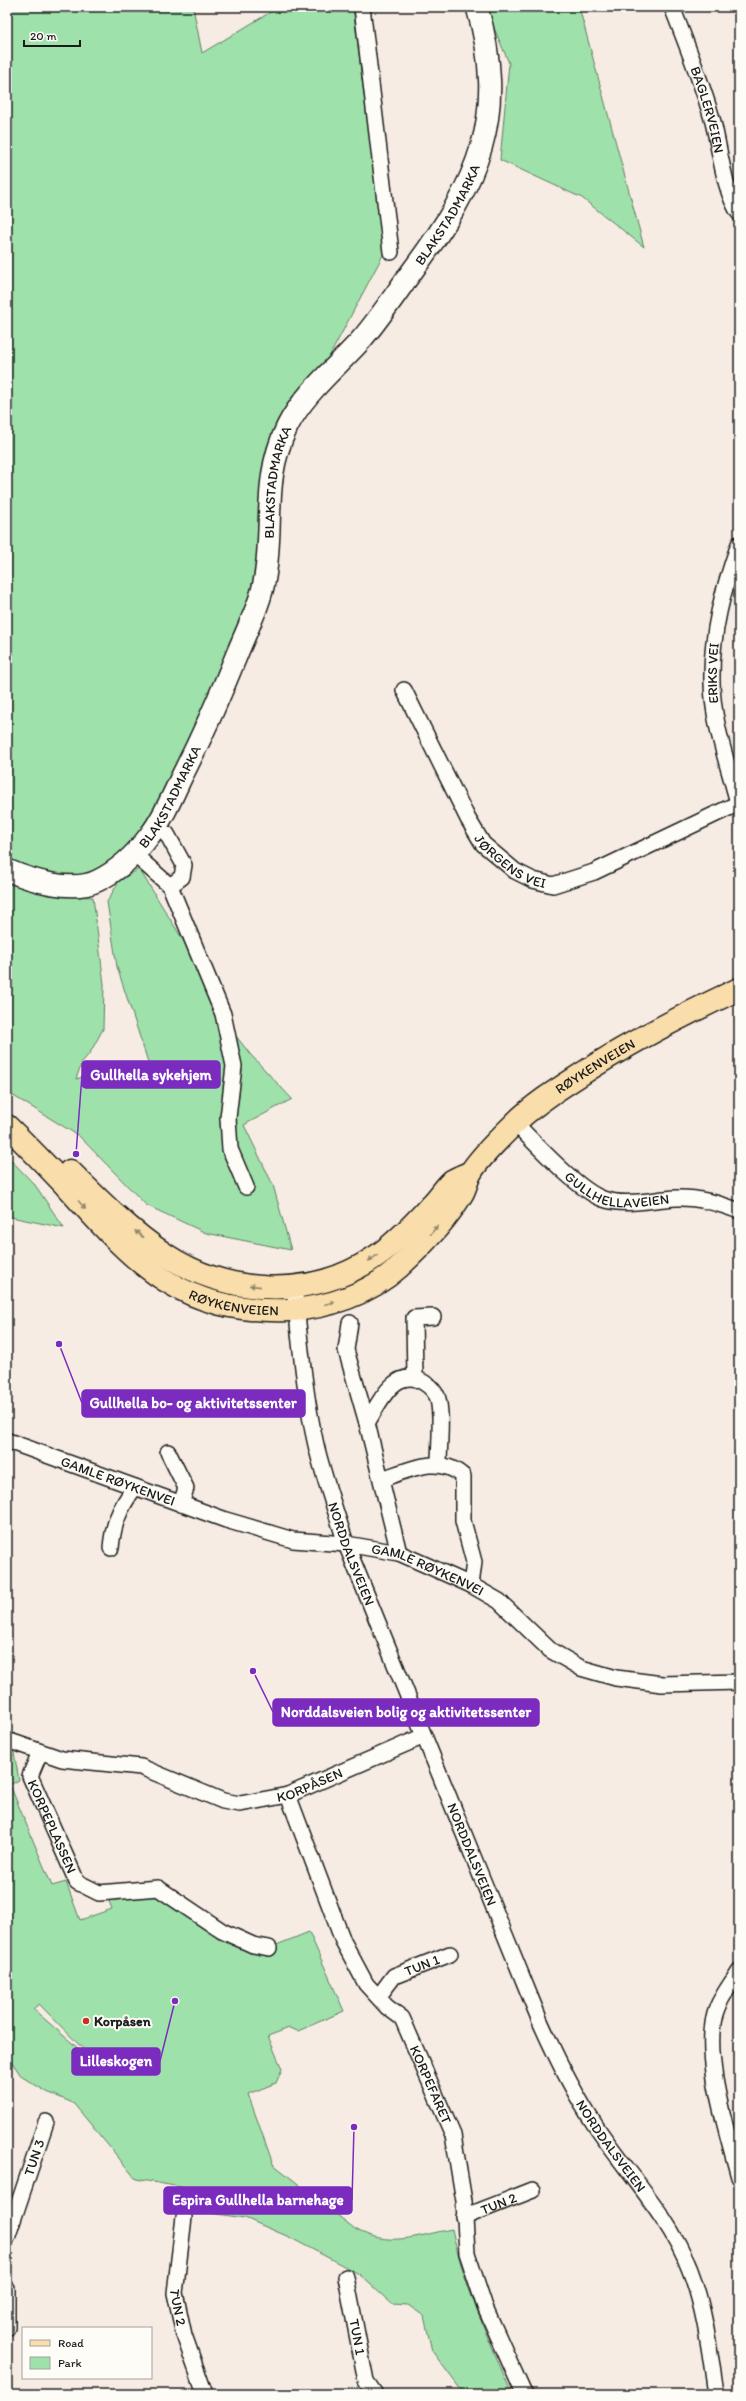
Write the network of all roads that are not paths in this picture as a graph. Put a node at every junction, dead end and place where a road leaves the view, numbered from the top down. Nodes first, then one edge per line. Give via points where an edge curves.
1 (362, 7) edge
2 (477, 7) edge
3 (672, 7) edge
4 (739, 214) edge
5 (391, 252) dead end
6 (739, 544) edge
7 (404, 690) dead end
8 (738, 803) edge
9 (167, 834) dead end
10 (134, 854) junction
11 (7, 870) edge
12 (170, 886) junction
13 (739, 989) edge
14 (515, 1123) junction
15 (7, 1125) edge
16 (471, 1172) junction
17 (246, 1187) dead end
18 (739, 1210) edge
19 (294, 1287) junction
20 (297, 1310) junction
21 (433, 1317) dead end
22 (350, 1323) dead end
23 (415, 1378) junction
24 (368, 1423) junction
25 (8, 1441) dead end
26 (168, 1452) dead end
27 (439, 1464) junction
28 (382, 1479) junction
29 (134, 1487) junction
30 (181, 1504) junction
31 (346, 1544) junction
32 (111, 1548) dead end
33 (399, 1553) junction
34 (470, 1585) junction
35 (739, 1682) edge
36 (424, 1736) junction
37 (7, 1740) edge
38 (40, 1752) junction
39 (288, 1795) junction
40 (269, 1948) dead end
41 (450, 1954) dead end
42 (739, 1971) edge
43 (379, 1996) junction
44 (46, 2122) dead end
45 (739, 2177) edge
46 (533, 2190) dead end
47 (184, 2217) dead end
48 (464, 2217) junction
49 (7, 2238) edge
50 (346, 2277) dead end
51 (7, 2288) edge
52 (7, 2328) edge
53 (201, 2391) edge
54 (375, 2394) edge
55 (524, 2394) edge
56 (716, 2394) edge

1 - 5 street, BLAKSTADMARKA
2 - 10 main road, BLAKSTADMARKA via 486,37 490,64 490,95 488,124 473,174 462,198 385,308 361,339 304,401 289,424 276,453 270,476 265,579 258,603 206,729 162,816 152,833
3 - 4 street, BAGLERVEIEN via 692,57
6 - 8 street, ERIKS VEI via 724,585 715,628 712,682 717,719
7 - 8 street, JØRGENS VEI via 483,844 515,871 533,880 553,885 594,872
9 - 12 street via 184,865 182,877
10 - 11 main road, BLAKSTADMARKA via 115,871 94,883 69,885 43,882
10 - 12 street
12 - 17 street via 223,1014 234,1066 228,1118 230,1149
13 - 14 main road, RØYKENVEIEN via 614,1053 551,1094
14 - 16 main road, RØYKENVEIEN
14 - 18 street, GULLHELLAVEIEN via 555,1162 589,1191 603,1199 635,1202 678,1198 715,1202
19 -> 15 main road, RØYKENVEIEN via 270,1288 227,1282 172,1259 125,1223 56,1158
15 -> 20 main road, RØYKENVEIEN via 119,1245 150,1272 179,1289 218,1303 248,1309
16 -> 19 main road, RØYKENVEIEN via 452,1181 404,1234 372,1260 339,1276
20 -> 16 main road, RØYKENVEIEN via 348,1298 396,1269 421,1245 452,1207 462,1193
19 - 20 street, NORDDALSVEIEN
20 - 31 street, NORDDALSVEIEN via 315,1443
21 - 23 street via 414,1318
22 - 24 street via 346,1350
23 - 24 street via 401,1379 387,1390
23 - 27 street via 427,1383 437,1396
24 - 28 street
25 - 29 street, GAMLE RØYKENVEI
26 - 30 street via 186,1488
27 - 28 street via 426,1465
27 - 34 street via 455,1468 463,1476 463,1521 474,1562
28 - 33 street
29 - 30 street, GAMLE RØYKENVEI
29 - 32 street via 118,1513
30 - 31 street, GAMLE RØYKENVEI via 293,1540
31 - 33 street, GAMLE RØYKENVEI
31 - 36 street, NORDDALSVEIEN
33 - 34 street, GAMLE RØYKENVEI
34 - 35 street, GAMLE RØYKENVEI via 499,1601 550,1650 581,1668 616,1678 662,1684
36 - 39 street, KORPÅSEN
36 - 56 street, NORDDALSVEIEN via 557,2060 596,2126 653,2203 676,2240 690,2270 703,2320
37 - 38 street, KORPÅSEN
38 - 39 street, KORPÅSEN via 62,1759 141,1767 223,1801 240,1804
38 - 40 street, KORPEPLASSEN via 30,1776 77,1882 99,1893 158,1888 222,1931 253,1945
39 - 43 street, KORPEFARET via 343,1940 366,1984
41 - 43 street, TUN 1 via 394,1976
42 - 45 street via 717,2009 713,2038 718,2097
43 - 48 street, KORPEFARET via 386,2007 402,2018 454,2135
44 - 49 street, TUN 3
46 - 48 street, TUN 2
47 - 53 street, TUN 2 via 175,2293 184,2335
48 - 55 street, KORPEFARET via 467,2253 486,2307
50 - 54 street, TUN 1 via 366,2381
51 - 52 street

